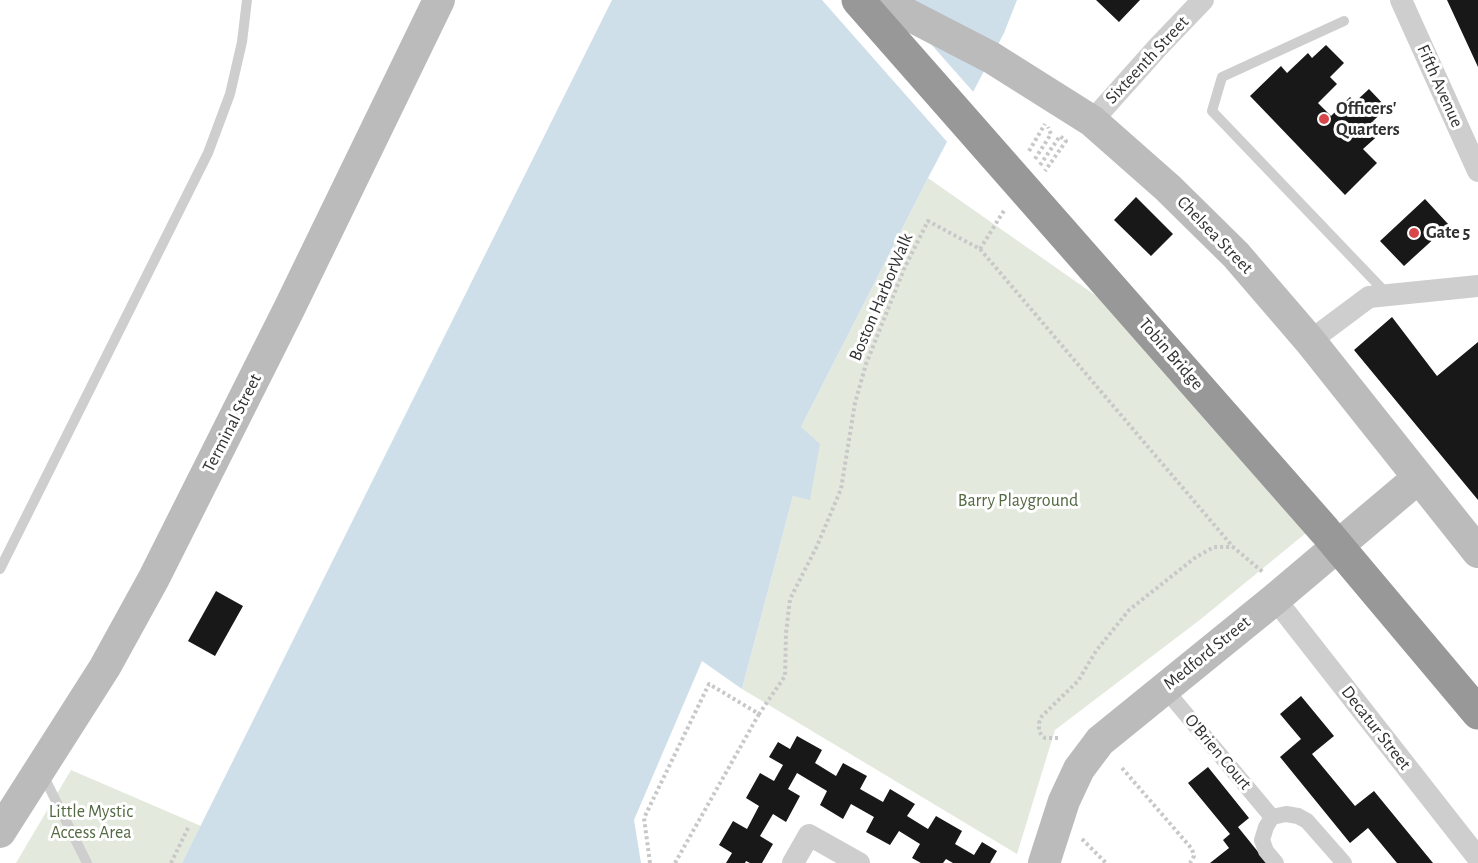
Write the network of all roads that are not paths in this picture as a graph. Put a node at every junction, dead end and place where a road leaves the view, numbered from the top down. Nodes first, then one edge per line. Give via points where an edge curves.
1 (247, 0) edge
2 (439, 0) edge
3 (859, 0) edge
4 (880, 0) edge
5 (1203, 0) edge
6 (1401, 0) edge
7 (1344, 21) dead end
8 (1092, 121) junction
9 (1478, 171) edge
10 (1478, 285) edge
11 (1388, 295) junction
12 (1310, 341) junction
13 (1418, 478) junction
14 (1478, 552) edge
15 (0, 569) edge
16 (1269, 586) junction
17 (1164, 688) junction
18 (1478, 712) edge
19 (41, 770) junction
20 (1272, 817) junction
21 (1, 829) edge
22 (1478, 858) edge
23 (87, 863) edge
24 (793, 863) edge
25 (859, 863) edge
26 (1044, 863) edge
27 (1276, 863) edge
28 (1344, 863) edge

1 - 15 lane via 230,94 208,153
2 - 19 main road, Terminal Street via 154,578
3 - 18 highway, Tobin Bridge, bridge via 1318,522
4 - 8 main road, Chelsea Street via 992,58
5 - 8 street, Sixteenth Street
6 - 9 street, Fifth Avenue
7 - 11 lane via 1222,76 1212,111
8 - 12 main road, Chelsea Street via 1236,255
10 - 11 street
11 - 12 street via 1369,297
12 - 13 main road, Chelsea Street
13 - 14 main road, Chelsea Street
13 - 16 main road, Medford Street
16 - 17 main road, Medford Street
16 - 22 street, Decatur Street
17 - 20 street, O'Brien Court
17 - 26 main road, Medford Street via 1100,741 1079,769
19 - 21 main road, Terminal Street
19 - 23 lane
20 - 27 street via 1262,840
20 - 28 street via 1286,814 1307,821
24 - 25 street via 809,835

